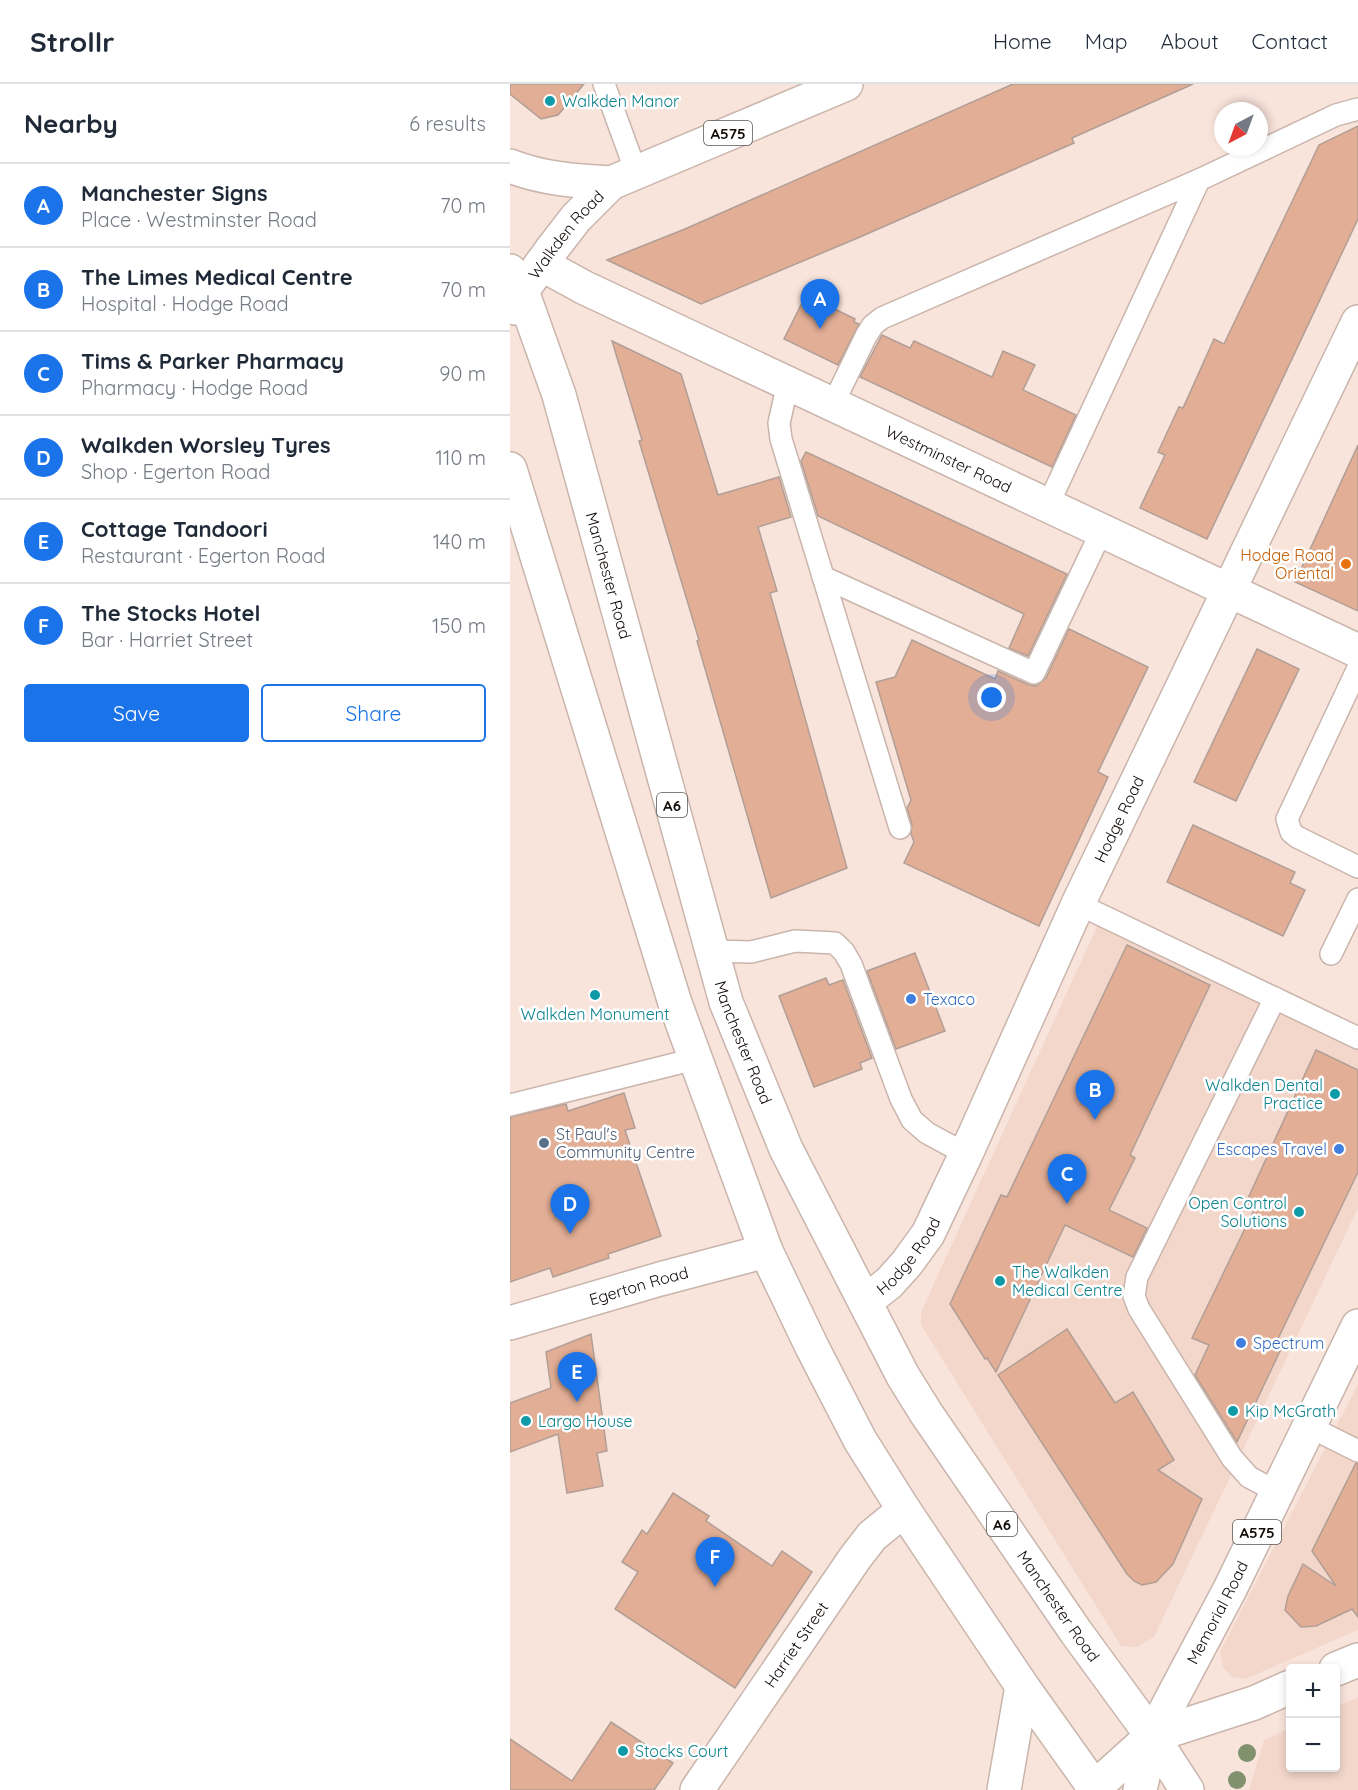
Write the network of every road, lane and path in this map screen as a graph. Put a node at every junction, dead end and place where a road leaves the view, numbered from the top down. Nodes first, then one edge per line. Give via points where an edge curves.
1 (604, 84) edge
2 (846, 84) edge
3 (1358, 110) edge
4 (510, 166) edge
5 (623, 178) junction
6 (1199, 180) junction
7 (524, 275) edge
8 (510, 320) edge
9 (1358, 322) edge
10 (788, 383) junction
11 (833, 404) junction
12 (512, 469) edge
13 (1048, 506) junction
14 (1101, 531) junction
15 (823, 577) junction
16 (1228, 590) junction
17 (1358, 651) edge
18 (1358, 668) edge
19 (900, 828) dead end
20 (1358, 867) edge
21 (1358, 899) edge
22 (1078, 904) junction
23 (713, 951) junction
24 (1331, 954) dead end
25 (1275, 998) junction
26 (1358, 1038) edge
27 (695, 1059) junction
28 (510, 1104) edge
29 (966, 1154) junction
30 (766, 1251) junction
31 (865, 1302) junction
32 (510, 1323) edge
33 (1358, 1326) edge
34 (1310, 1427) junction
35 (1358, 1450) edge
36 (1277, 1492) junction
37 (904, 1510) junction
38 (1358, 1660) edge
39 (1340, 1667) edge
40 (1022, 1686) junction
41 (1286, 1689) edge
42 (1152, 1736) junction
43 (1094, 1789) edge
44 (697, 1790) edge
45 (1004, 1790) edge
46 (1140, 1790) edge
47 (1187, 1790) edge

1 - 5 lane
2 - 5 main road, Walkden Road / A575
3 - 6 lane via 1336,115
4 - 5 main road, Walkden Road / A575 via 558,179
5 - 7 main road, Walkden Road / A575 via 576,218
6 - 11 lane via 882,318 866,336
6 - 13 lane
7 - 8 main road, Walkden Road / A575
7 - 10 main road, Westminster Road
7 - 23 main road, Manchester Road / A6
9 - 16 main road, Hodge Road
10 - 11 main road, Westminster Road
10 - 15 lane via 779,423 781,439
11 - 13 main road, Westminster Road
12 - 27 main road
13 - 14 main road, Westminster Road
14 - 15 lane via 1034,673
14 - 16 main road, Westminster Road
15 - 19 lane
16 - 17 main road, Westminster Road
16 - 22 main road, Hodge Road
18 - 20 lane via 1287,819 1288,827 1298,837
21 - 24 lane
22 - 25 lane
22 - 29 main road, Hodge Road
23 - 29 lane via 751,952 795,941 835,943 851,964 912,1120 927,1133
23 - 31 main road, Manchester Road / A6 via 726,1002 786,1149
25 - 26 lane
25 - 36 lane via 1137,1277 1134,1296 1232,1458 1249,1477
27 - 28 lane
27 - 30 main road
29 - 31 main road, Hodge Road via 928,1234 889,1283
30 - 32 main road, Egerton Road
30 - 37 main road via 860,1440
31 - 42 main road, Manchester Road / A6 via 932,1422
33 - 34 main road, Memorial Road / A575
34 - 35 lane
34 - 36 main road, Memorial Road / A575
36 - 42 main road, Memorial Road / A575 via 1219,1612
37 - 40 main road
37 - 44 main road, Harriet Street via 872,1536 855,1558
38 - 39 main road
40 - 43 main road
40 - 45 main road
41 - 42 main road
42 - 43 main road, A575
42 - 46 main road, A575
42 - 47 main road, A6

